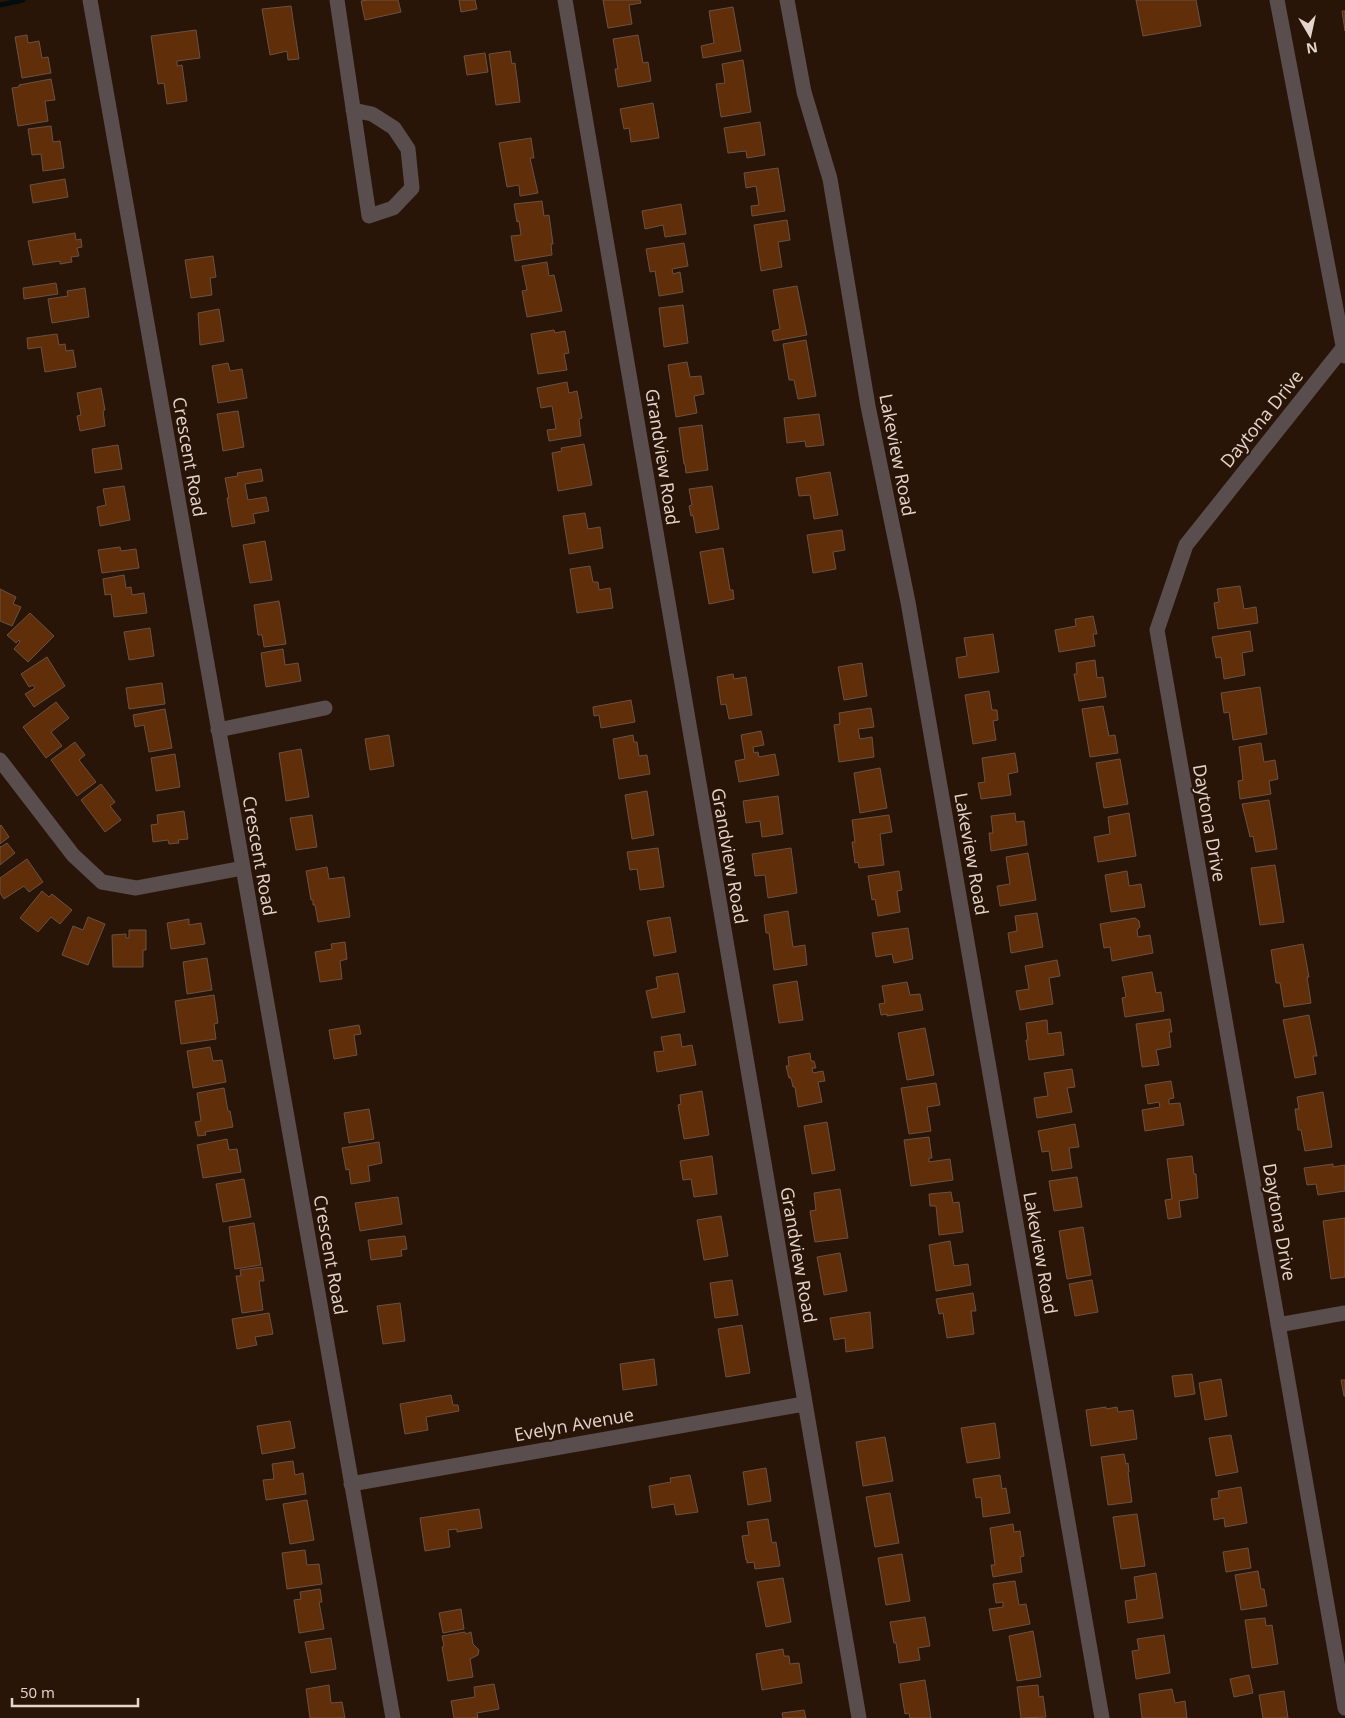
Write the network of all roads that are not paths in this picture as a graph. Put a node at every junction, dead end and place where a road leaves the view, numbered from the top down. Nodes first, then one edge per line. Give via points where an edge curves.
1 (90, 0) edge
2 (337, 0) edge
3 (564, 0) edge
4 (787, 0) edge
5 (1277, 0) edge
6 (353, 110) junction
7 (1344, 352) edge
8 (325, 708) dead end
9 (218, 730) junction
10 (0, 760) edge
11 (243, 868) junction
12 (1345, 1313) edge
13 (1278, 1325) junction
14 (804, 1404) junction
15 (351, 1484) junction
16 (1345, 1708) edge
17 (393, 1718) edge
18 (859, 1718) edge
19 (1102, 1718) edge

1 - 9 street, Crescent Road
2 - 6 street
3 - 14 street, Grandview Road
4 - 19 street, Lakeview Road via 804,92 830,179 868,406 908,602
5 - 7 street, Daytona Drive
6 - 6 street via 358,139 369,216 393,208 412,188 408,149 394,128 372,114
7 - 13 street, Daytona Drive via 1186,545 1157,630
8 - 9 street
9 - 11 street, Crescent Road
10 - 11 street via 72,855 102,882 136,888
11 - 15 street, Crescent Road
12 - 13 street
13 - 16 street, Daytona Drive
14 - 15 street, Evelyn Avenue
14 - 18 street, Grandview Road
15 - 17 street, Crescent Road

